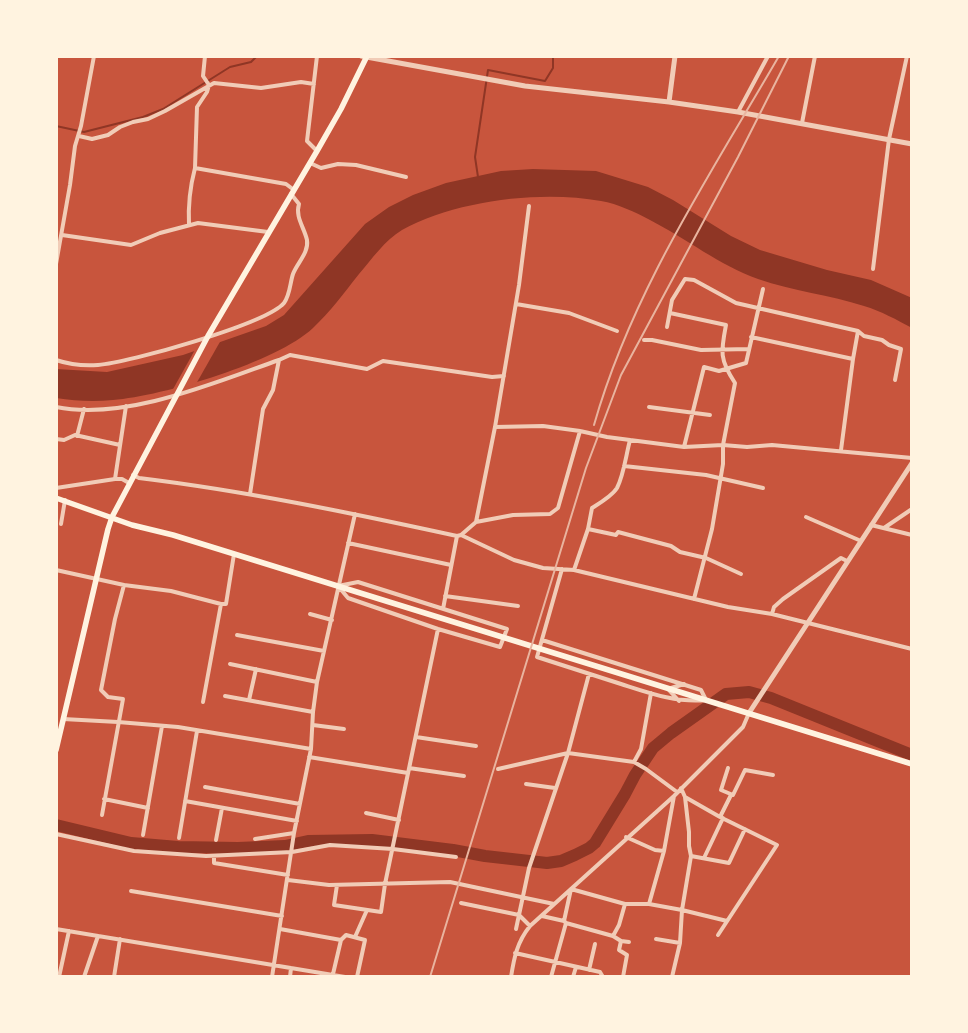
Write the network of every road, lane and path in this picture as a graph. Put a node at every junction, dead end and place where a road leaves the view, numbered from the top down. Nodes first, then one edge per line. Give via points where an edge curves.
1 (94, 56) edge
2 (205, 56) edge
3 (317, 56) edge
4 (675, 56) edge
5 (768, 56) edge
6 (815, 56) edge
7 (907, 56) edge
8 (365, 57) edge
9 (314, 84) junction
10 (208, 85) junction
11 (669, 102) junction
12 (738, 112) junction
13 (802, 122) junction
14 (79, 136) junction
15 (888, 139) junction
16 (912, 144) edge
17 (317, 151) junction
18 (310, 163) junction
19 (195, 168) junction
20 (406, 177) dead end
21 (292, 192) junction
22 (530, 206) dead end
23 (189, 225) junction
24 (268, 232) junction
25 (62, 235) junction
26 (56, 264) edge
27 (873, 269) dead end
28 (763, 290) dead end
29 (516, 304) junction
30 (759, 308) junction
31 (670, 313) junction
32 (667, 327) dead end
33 (617, 331) dead end
34 (858, 332) junction
35 (208, 336) junction
36 (751, 337) junction
37 (644, 340) dead end
38 (748, 350) junction
39 (721, 351) junction
40 (853, 359) junction
41 (56, 360) edge
42 (279, 360) junction
43 (726, 369) junction
44 (504, 376) junction
45 (895, 380) dead end
46 (177, 396) junction
47 (126, 406) junction
48 (56, 407) edge
49 (649, 407) dead end
50 (84, 409) junction
51 (691, 413) junction
52 (710, 415) dead end
53 (495, 427) junction
54 (580, 431) junction
55 (77, 436) junction
56 (56, 439) edge
57 (630, 440) junction
58 (723, 444) junction
59 (120, 445) junction
60 (684, 447) junction
61 (841, 450) junction
62 (912, 458) edge
63 (912, 463) edge
64 (624, 466) junction
65 (133, 475) junction
66 (721, 478) junction
67 (115, 479) junction
68 (129, 483) junction
69 (56, 488) edge
70 (763, 488) dead end
71 (250, 494) junction
72 (56, 498) edge
73 (64, 500) junction
74 (912, 510) edge
75 (355, 514) junction
76 (112, 517) junction
77 (806, 517) dead end
78 (476, 522) junction
79 (61, 524) dead end
80 (871, 525) junction
81 (884, 528) junction
82 (588, 529) junction
83 (912, 535) edge
84 (459, 536) junction
85 (861, 541) junction
86 (348, 543) junction
87 (234, 554) junction
88 (706, 558) junction
89 (847, 561) junction
90 (451, 565) junction
91 (562, 569) junction
92 (56, 570) edge
93 (574, 570) junction
94 (741, 574) dead end
95 (96, 578) junction
96 (124, 584) junction
97 (338, 586) junction
98 (445, 596) junction
99 (694, 598) junction
100 (221, 604) junction
101 (518, 606) dead end
102 (443, 609) junction
103 (310, 614) dead end
104 (772, 614) junction
105 (332, 620) junction
106 (807, 623) junction
107 (438, 629) junction
108 (237, 635) dead end
109 (542, 640) junction
110 (912, 650) edge
111 (324, 651) junction
112 (230, 664) dead end
113 (256, 669) junction
114 (590, 674) junction
115 (318, 682) junction
116 (684, 684) junction
117 (668, 689) junction
118 (651, 694) junction
119 (225, 696) dead end
120 (249, 700) junction
121 (706, 700) junction
122 (679, 701) junction
123 (203, 702) dead end
124 (313, 712) junction
125 (749, 713) junction
126 (56, 718) edge
127 (64, 719) junction
128 (118, 722) junction
129 (313, 725) junction
130 (162, 726) junction
131 (344, 729) dead end
132 (197, 730) junction
133 (416, 737) junction
134 (476, 746) dead end
135 (310, 748) junction
136 (56, 750) edge
137 (568, 753) junction
138 (309, 757) junction
139 (634, 762) junction
140 (912, 764) edge
141 (409, 768) junction
142 (728, 768) dead end
143 (498, 769) dead end
144 (408, 773) junction
145 (773, 774) dead end
146 (464, 776) dead end
147 (526, 784) dead end
148 (205, 787) dead end
149 (555, 788) junction
150 (681, 788) junction
151 (675, 794) junction
152 (731, 795) junction
153 (685, 797) junction
154 (104, 799) junction
155 (185, 801) junction
156 (300, 804) junction
157 (148, 808) junction
158 (222, 808) junction
159 (366, 813) dead end
160 (102, 816) dead end
161 (722, 818) junction
162 (399, 820) junction
163 (297, 821) junction
164 (745, 829) junction
165 (294, 833) junction
166 (56, 834) edge
167 (143, 835) dead end
168 (178, 838) dead end
169 (626, 838) junction
170 (255, 839) dead end
171 (216, 840) dead end
172 (393, 849) junction
173 (664, 851) junction
174 (292, 852) junction
175 (214, 856) junction
176 (691, 856) junction
177 (456, 858) dead end
178 (704, 858) junction
179 (288, 877) junction
180 (385, 884) junction
181 (337, 885) junction
182 (571, 889) junction
183 (130, 891) dead end
184 (523, 897) junction
185 (461, 903) dead end
186 (554, 904) junction
187 (624, 904) junction
188 (649, 904) junction
189 (367, 910) junction
190 (682, 910) junction
191 (519, 915) junction
192 (282, 916) junction
193 (542, 916) junction
194 (727, 921) junction
195 (565, 922) junction
196 (530, 926) junction
197 (56, 929) edge
198 (280, 929) junction
199 (516, 929) dead end
200 (69, 931) junction
201 (718, 935) dead end
202 (98, 936) junction
203 (613, 936) junction
204 (355, 937) junction
205 (656, 938) dead end
206 (120, 940) junction
207 (342, 940) junction
208 (621, 941) junction
209 (629, 942) dead end
210 (680, 943) junction
211 (595, 944) dead end
212 (515, 953) junction
213 (554, 962) junction
214 (274, 965) junction
215 (576, 967) junction
216 (291, 968) junction
217 (308, 970) junction
218 (589, 970) junction
219 (333, 974) junction
220 (59, 977) edge
221 (84, 977) edge
222 (114, 977) edge
223 (272, 977) edge
224 (290, 977) edge
225 (307, 977) edge
226 (345, 977) edge
227 (357, 977) edge
228 (511, 977) edge
229 (551, 977) edge
230 (573, 977) edge
231 (603, 977) edge
232 (623, 977) edge
233 (672, 977) edge

1 - 14 street
2 - 10 street via 203,76
3 - 9 street
4 - 11 street
5 - 12 street
6 - 13 street
7 - 15 street
8 - 11 street via 525,86
8 - 17 main road
9 - 10 street via 301,82 260,88
9 - 17 street via 307,141
10 - 14 street via 165,111 126,124 108,136 92,139
10 - 19 street via 197,107
11 - 12 street
12 - 13 street
13 - 15 street
14 - 25 street
15 - 16 street
15 - 27 street
17 - 18 main road
18 - 20 street via 321,168 338,164 368,166
18 - 21 main road
19 - 21 street via 286,184
19 - 23 street via 188,207
21 - 24 main road
21 - 35 street via 299,204 297,211 307,242 284,303 258,319
22 - 29 street
23 - 24 street via 198,223
23 - 25 street via 131,245
24 - 35 main road
25 - 26 street
28 - 30 street
29 - 33 street via 568,313
29 - 44 street
30 - 31 street via 736,303 685,278 672,300
30 - 34 street
30 - 36 street
31 - 32 street
31 - 39 street via 726,325
34 - 40 street
34 - 45 street via 901,349
35 - 41 street via 145,356 97,365
35 - 46 main road
36 - 38 street
36 - 40 street
37 - 39 street
38 - 39 street
38 - 43 street via 746,363
39 - 43 street
40 - 61 street
42 - 44 street via 290,355 367,369 383,361
42 - 46 street
42 - 71 street via 273,390 263,409
43 - 51 street via 719,371 704,367
43 - 58 street via 735,383
44 - 53 street
46 - 47 street
46 - 65 main road
47 - 50 street
47 - 59 street
48 - 50 street
49 - 51 street
50 - 55 street
51 - 52 street
51 - 60 street
53 - 54 street via 543,426
53 - 78 street
54 - 57 street
54 - 78 street via 558,508 550,514 513,515
55 - 56 street
55 - 59 street
57 - 60 street
57 - 64 street
58 - 60 street
58 - 61 street
58 - 66 street
59 - 67 street
61 - 62 street
63 - 80 street
64 - 66 street
64 - 82 street via 616,488 592,508
65 - 68 main road
65 - 71 street
66 - 70 street
66 - 88 street
67 - 68 street
67 - 69 street
68 - 76 main road
71 - 75 street
72 - 73 main road
73 - 76 main road
73 - 79 street
74 - 81 street
75 - 84 street
75 - 86 street
76 - 87 main road
76 - 95 main road
77 - 85 street
78 - 84 street
80 - 81 street
80 - 85 street
81 - 83 street
82 - 88 street via 616,535 618,532
82 - 93 street
84 - 90 street
84 - 91 street via 514,560
85 - 89 street
86 - 90 street
86 - 97 street
87 - 97 main road
87 - 100 street via 226,604
88 - 94 street
88 - 99 street
89 - 104 street via 841,558 783,598
89 - 106 street
90 - 98 street
91 - 93 street
91 - 109 street
92 - 95 street
93 - 99 street
95 - 96 street
95 - 127 main road
96 - 100 street
96 - 128 street via 101,690 108,696 123,700
97 - 102 street via 358,582
97 - 105 street
97 - 107 street via 348,598
97 - 117 main road
98 - 101 street
98 - 102 street
99 - 104 street
100 - 123 street
102 - 107 street via 506,629 500,646
103 - 105 street
104 - 106 street
105 - 111 street
106 - 110 street
106 - 125 street
107 - 133 street
108 - 111 street
109 - 114 street via 537,657
109 - 116 street
111 - 115 street
112 - 113 street
113 - 115 street
113 - 120 street
114 - 118 street
114 - 137 street
115 - 124 street
116 - 117 street
116 - 121 street via 701,690
117 - 121 main road
117 - 122 street
118 - 122 street
118 - 139 street via 641,749
119 - 120 street
120 - 124 street
121 - 122 street
121 - 125 main road
124 - 129 street
125 - 140 main road
125 - 150 street via 743,727
126 - 127 street
127 - 128 street
127 - 136 main road
128 - 130 street
128 - 154 street
129 - 131 street
129 - 135 street
130 - 132 street
130 - 157 street
132 - 135 street
132 - 155 street
133 - 134 street
133 - 141 street
135 - 138 street
137 - 139 street
137 - 143 street
137 - 149 street
138 - 144 street
138 - 156 street
139 - 151 street
141 - 144 street
141 - 146 street
142 - 152 street via 721,790
144 - 162 street
145 - 152 street via 745,770
147 - 149 street
148 - 156 street
149 - 184 street
150 - 151 street
150 - 153 street
151 - 169 street
151 - 173 street
152 - 161 street
153 - 161 street
153 - 176 street
154 - 157 street
154 - 160 street
155 - 158 street
155 - 168 street
156 - 163 street
157 - 167 street
158 - 163 street
158 - 171 street
159 - 162 street
161 - 164 street
161 - 178 street
162 - 172 street
163 - 165 street
164 - 178 street via 729,863
164 - 194 street via 777,845
165 - 170 street
165 - 174 street
166 - 175 street via 134,851
169 - 173 street
169 - 182 street
172 - 174 street via 330,844
172 - 177 street
172 - 180 street
173 - 188 street
174 - 175 street
174 - 179 street
175 - 179 street via 214,863
176 - 178 street
176 - 190 street
179 - 181 street
179 - 192 street
180 - 181 street
180 - 184 street via 450,882
180 - 189 street via 381,912
181 - 189 street via 334,905
182 - 186 street
182 - 187 street
182 - 195 street
183 - 192 street
184 - 186 street
184 - 191 street
185 - 191 street
186 - 193 street
187 - 188 street
187 - 203 street
188 - 190 street
189 - 204 street
190 - 194 street
190 - 210 street
191 - 196 street
191 - 199 street
192 - 198 street
193 - 195 street
193 - 196 street
194 - 201 street
195 - 203 street
195 - 213 street
196 - 212 street
197 - 200 street
198 - 207 street
198 - 214 street
200 - 202 street
200 - 220 street
202 - 206 street
202 - 221 street
203 - 208 street
204 - 207 street via 346,935
204 - 227 street via 364,940
205 - 210 street
206 - 214 street
206 - 222 street
207 - 219 street
208 - 209 street
208 - 232 street via 619,950 627,956
210 - 233 street
211 - 218 street
212 - 213 street
212 - 228 street
213 - 215 street
213 - 229 street
214 - 216 street
214 - 223 street
215 - 218 street
215 - 230 street
216 - 217 street
216 - 224 street
217 - 219 street
217 - 225 street
218 - 231 street via 600,972
219 - 226 street

